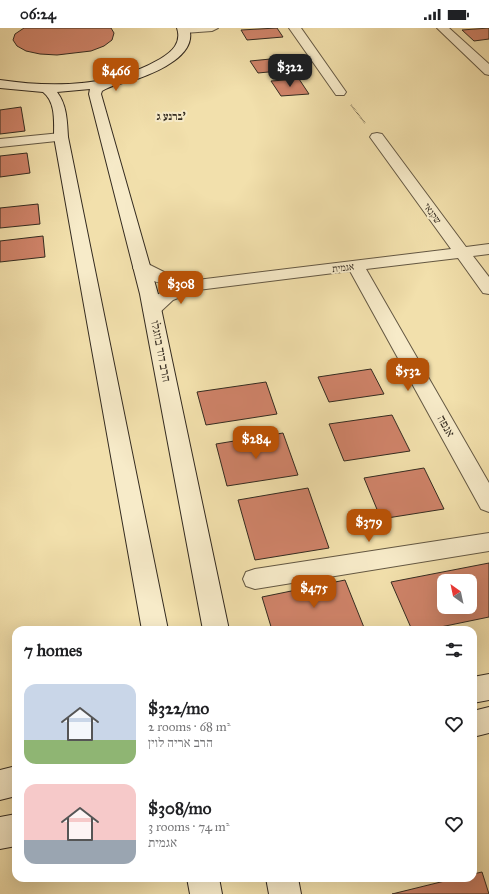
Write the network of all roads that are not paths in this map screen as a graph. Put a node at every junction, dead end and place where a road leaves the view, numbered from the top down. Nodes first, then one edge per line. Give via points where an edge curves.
1 (212, 28) edge
2 (295, 28) edge
3 (443, 28) edge
4 (184, 29) edge
5 (489, 71) edge
6 (107, 82) junction
7 (0, 84) edge
8 (46, 88) junction
9 (340, 92) road end
10 (61, 137) junction
11 (377, 137) road end
12 (0, 143) edge
13 (489, 249) edge
14 (462, 252) junction
15 (355, 265) junction
16 (142, 268) junction
17 (198, 285) junction
18 (489, 289) edge
19 (152, 310) junction
20 (489, 503) edge
21 (489, 542) edge
22 (255, 579) dead end
23 (154, 626) edge
24 (215, 626) edge
25 (489, 687) edge
26 (477, 689) edge
27 (489, 720) edge
28 (477, 723) edge
29 (12, 782) edge
30 (0, 785) edge
31 (12, 831) edge
32 (0, 833) edge
33 (204, 882) edge
34 (282, 882) edge
35 (206, 894) edge
36 (284, 894) edge

1 - 4 street
2 - 9 street
3 - 5 street
4 - 6 street via 185,40 182,48 164,62 134,75
6 - 8 street
6 - 16 street, הרב דוד בוזגלו via 96,89 95,94
7 - 8 street
8 - 10 street via 53,92 58,102
10 - 12 street
10 - 23 street
11 - 14 street, שקנאי
13 - 14 street, אגמית
14 - 15 street, אגמית
14 - 18 street, שקנאי
15 - 17 street, אגמית
15 - 20 street, אנפה
16 - 17 street, אגמית via 165,280
16 - 19 street, הרב דוד בוזגלו
17 - 19 street, אגמית via 167,295
19 - 24 street, הרב דוד בוזגלו
21 - 22 street
25 - 26 street
27 - 28 street
29 - 30 street
31 - 32 street
33 - 35 street
34 - 36 street

